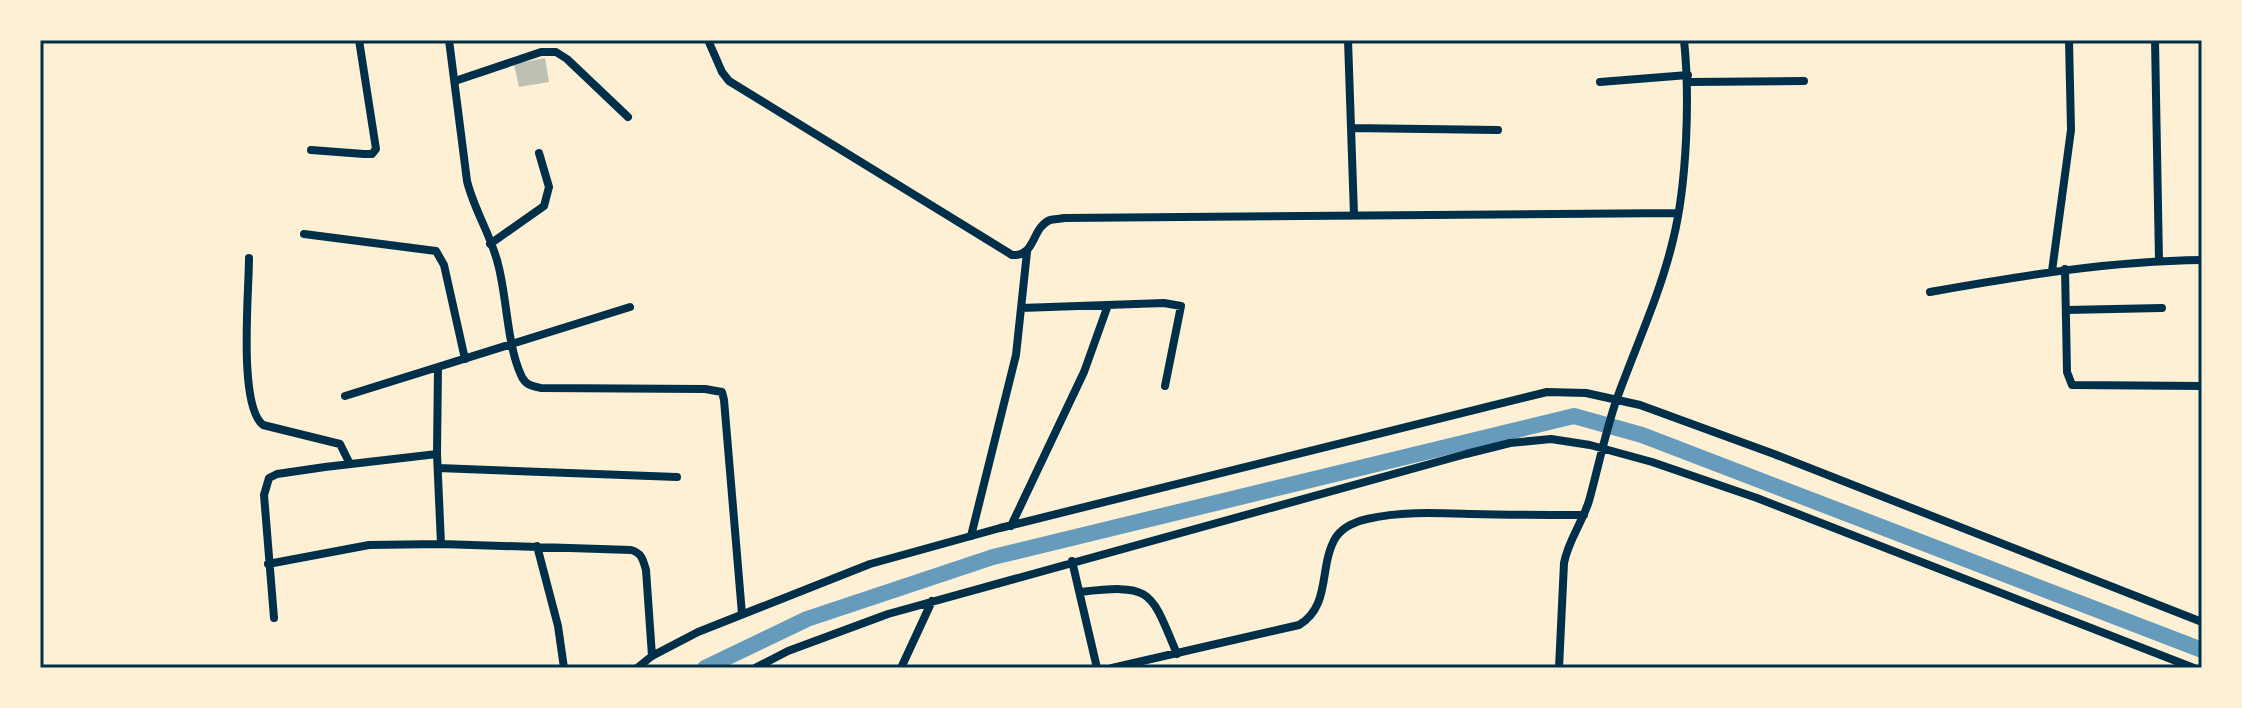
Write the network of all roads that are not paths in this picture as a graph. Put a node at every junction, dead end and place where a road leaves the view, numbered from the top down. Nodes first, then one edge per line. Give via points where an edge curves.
1 (359, 40) edge
2 (449, 40) edge
3 (708, 40) edge
4 (1348, 40) edge
5 (1684, 40) edge
6 (2069, 40) edge
7 (2155, 40) edge
8 (1688, 78) junction
9 (455, 81) junction
10 (1804, 81) dead end
11 (1600, 82) dead end
12 (628, 117) dead end
13 (1351, 128) junction
14 (1498, 130) dead end
15 (311, 150) dead end
16 (539, 153) dead end
17 (1678, 213) junction
18 (1354, 215) junction
19 (304, 234) dead end
20 (490, 244) junction
21 (1027, 252) junction
22 (249, 258) dead end
23 (2202, 260) edge
24 (2159, 261) junction
25 (2065, 269) junction
26 (2052, 271) junction
27 (1930, 292) dead end
28 (1108, 305) junction
29 (630, 307) dead end
30 (1021, 308) junction
31 (2162, 308) dead end
32 (2066, 310) junction
33 (513, 344) junction
34 (465, 359) junction
35 (438, 367) junction
36 (1165, 386) dead end
37 (2202, 386) edge
38 (345, 396) dead end
39 (1616, 403) junction
40 (1604, 444) junction
41 (437, 454) junction
42 (350, 464) junction
43 (438, 468) junction
44 (677, 477) dead end
45 (1584, 515) junction
46 (1011, 526) junction
47 (971, 536) junction
48 (441, 544) junction
49 (537, 546) junction
50 (1072, 561) junction
51 (268, 564) junction
52 (1080, 592) junction
53 (932, 601) junction
54 (742, 614) junction
55 (274, 618) dead end
56 (2202, 622) edge
57 (1177, 654) junction
58 (652, 656) junction
59 (564, 668) edge
60 (637, 668) edge
61 (755, 668) edge
62 (901, 668) edge
63 (1097, 668) edge
64 (1112, 668) edge
65 (1559, 668) edge
66 (2194, 668) edge

1 - 15 street via 376,149 372,154
2 - 9 street
3 - 21 street via 729,81 1012,255
4 - 13 street
5 - 8 street
6 - 26 street via 2071,130
7 - 24 street
8 - 10 street
8 - 11 street
8 - 17 street
9 - 12 street via 541,52 556,52
9 - 20 street via 467,181
13 - 14 street
13 - 18 street
16 - 20 street via 549,187 544,206
17 - 18 street
17 - 39 street via 1662,279
18 - 21 street via 1064,218 1042,226
19 - 34 street via 436,251 444,265
20 - 33 street
21 - 30 street
22 - 42 street via 247,375 257,420 340,444
23 - 24 street
24 - 25 street
25 - 26 street
25 - 32 street
26 - 27 street
28 - 30 street
28 - 36 street via 1181,306
28 - 46 street via 1084,372
29 - 33 street
30 - 47 street via 1016,355
31 - 32 street
32 - 37 street via 2072,385
33 - 34 street
33 - 54 street via 520,373 530,385 722,392
34 - 35 street
35 - 38 street
35 - 41 street
39 - 40 street
39 - 46 street via 1586,393 1517,398
39 - 56 street via 1640,405 1774,454
40 - 45 street
40 - 50 street via 1551,439 1510,443
40 - 66 street
41 - 42 street
41 - 43 street
42 - 51 street via 269,478 264,495
43 - 44 street
43 - 48 street
45 - 57 street via 1431,513 1368,518 1339,533 1332,545 1319,605 1310,618
45 - 65 street via 1564,563
46 - 47 street
47 - 54 street via 870,564
48 - 49 street
48 - 51 street via 369,545
49 - 58 street via 637,552 646,570
49 - 59 street
50 - 52 street
50 - 53 street
51 - 55 street
52 - 57 street via 1142,591 1154,601
52 - 63 street
53 - 61 street via 788,651
53 - 62 street
54 - 58 street
57 - 64 street
58 - 60 street

